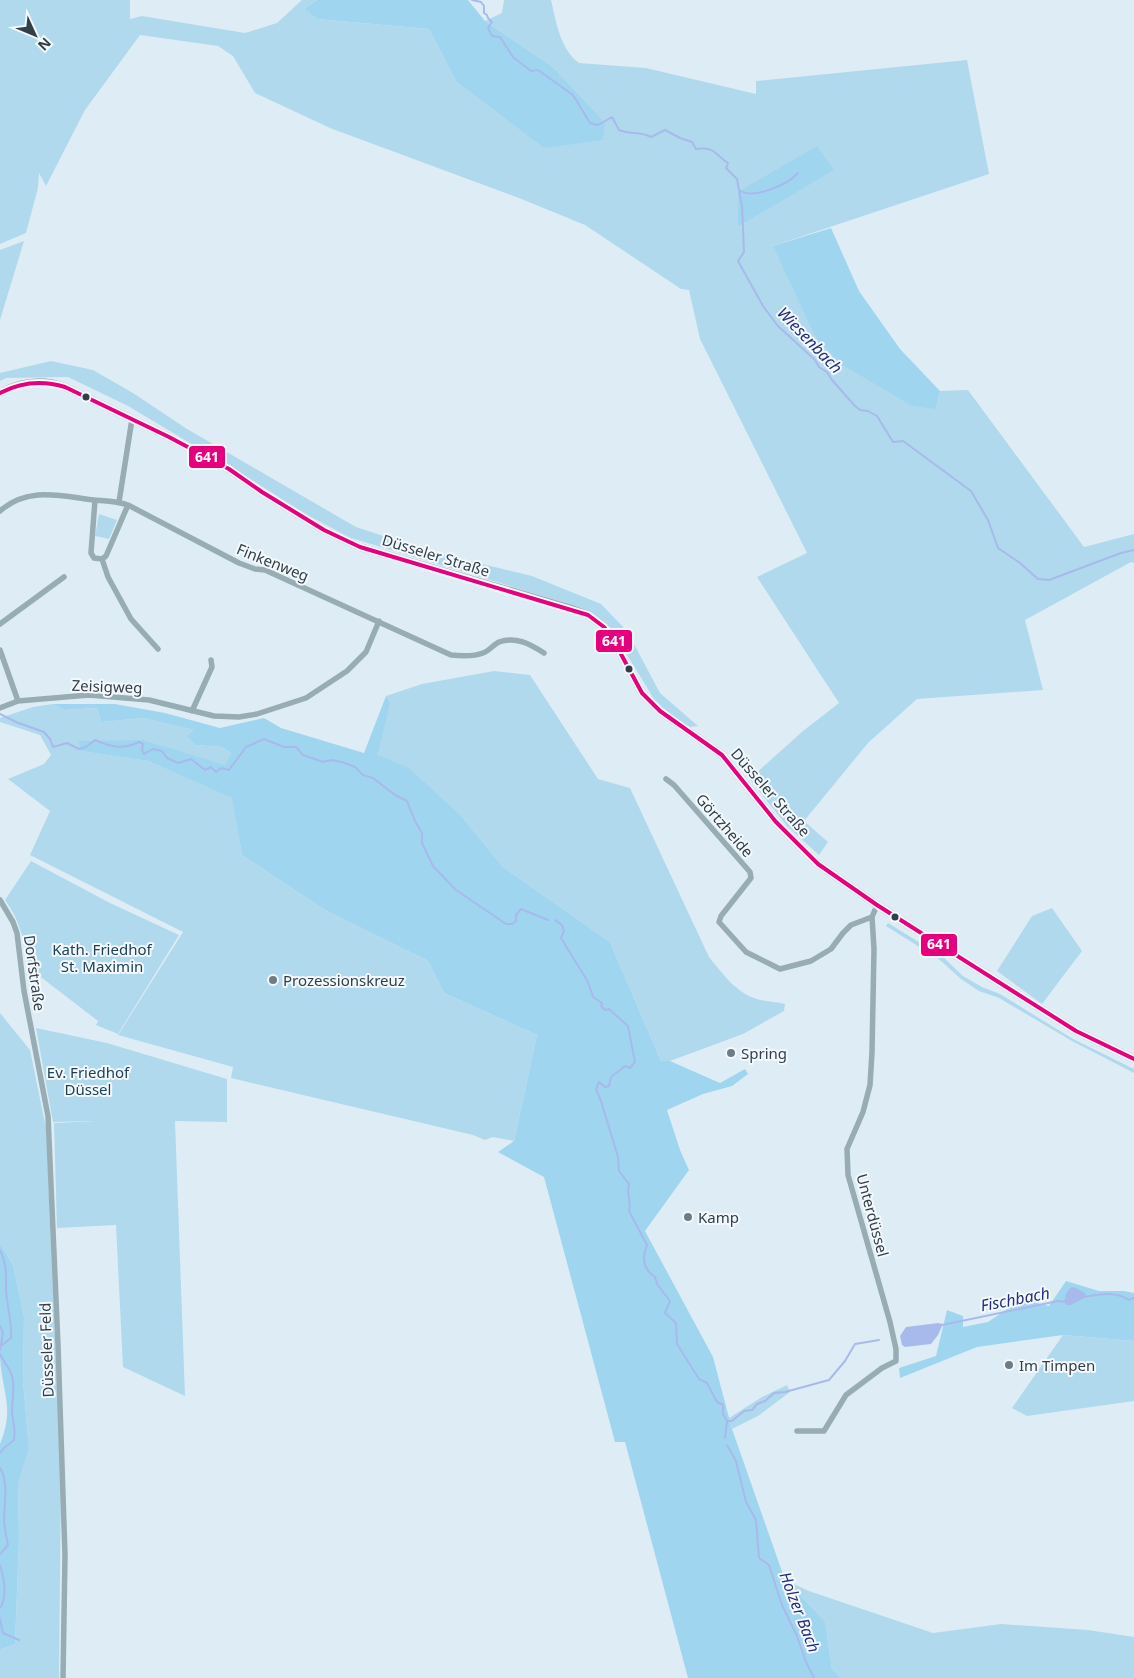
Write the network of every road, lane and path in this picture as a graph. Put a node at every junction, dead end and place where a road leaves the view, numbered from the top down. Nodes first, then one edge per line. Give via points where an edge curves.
1 (0, 393) edge
2 (132, 419) junction
3 (95, 500) junction
4 (119, 502) junction
5 (128, 505) junction
6 (0, 511) edge
7 (102, 559) junction
8 (64, 577) dead end
9 (379, 621) junction
10 (0, 624) edge
11 (158, 649) dead end
12 (0, 650) edge
13 (544, 652) dead end
14 (212, 660) dead end
15 (18, 701) junction
16 (0, 708) edge
17 (192, 711) junction
18 (666, 779) dead end
19 (0, 900) edge
20 (877, 905) junction
21 (872, 917) junction
22 (30, 1023) joint
23 (1134, 1058) edge
24 (797, 1431) dead end
25 (63, 1678) edge

1 - 2 main road, Düsseler Straße via 31,382 57,384
2 - 4 street
2 - 20 main road, Düsseler Straße via 230,469 324,530 360,547 588,615 611,636 642,693 660,711 722,755 776,822 818,864
3 - 4 street, Finkenweg
3 - 6 street, Finkenweg via 37,494 19,499
3 - 7 street via 91,553 94,558
4 - 5 street, Finkenweg
5 - 7 street
5 - 9 street, Finkenweg via 240,563 265,570
7 - 11 street via 108,577 132,619
8 - 10 street
9 - 13 street, Finkenweg via 451,655 483,653 499,642 514,640 530,643
9 - 17 street, Zeisigweg via 366,652 348,672 306,698 239,717
12 - 15 street
14 - 17 street via 212,667
15 - 16 street
15 - 17 street, Zeisigweg via 89,695 149,700
18 - 21 street, Görtzheide via 750,872 751,878 719,922 746,952 780,969 811,961 831,949 851,925
19 - 22 street, Dorfstraße via 18,933
20 - 21 street
20 - 23 main road, Düsseler Straße via 1076,1031
21 - 24 street, Unterdüssel via 870,1085 863,1112 847,1149 848,1175 890,1322 896,1361 846,1395 824,1431
22 - 25 street, Düsseler Feld via 48,1116 65,1555

